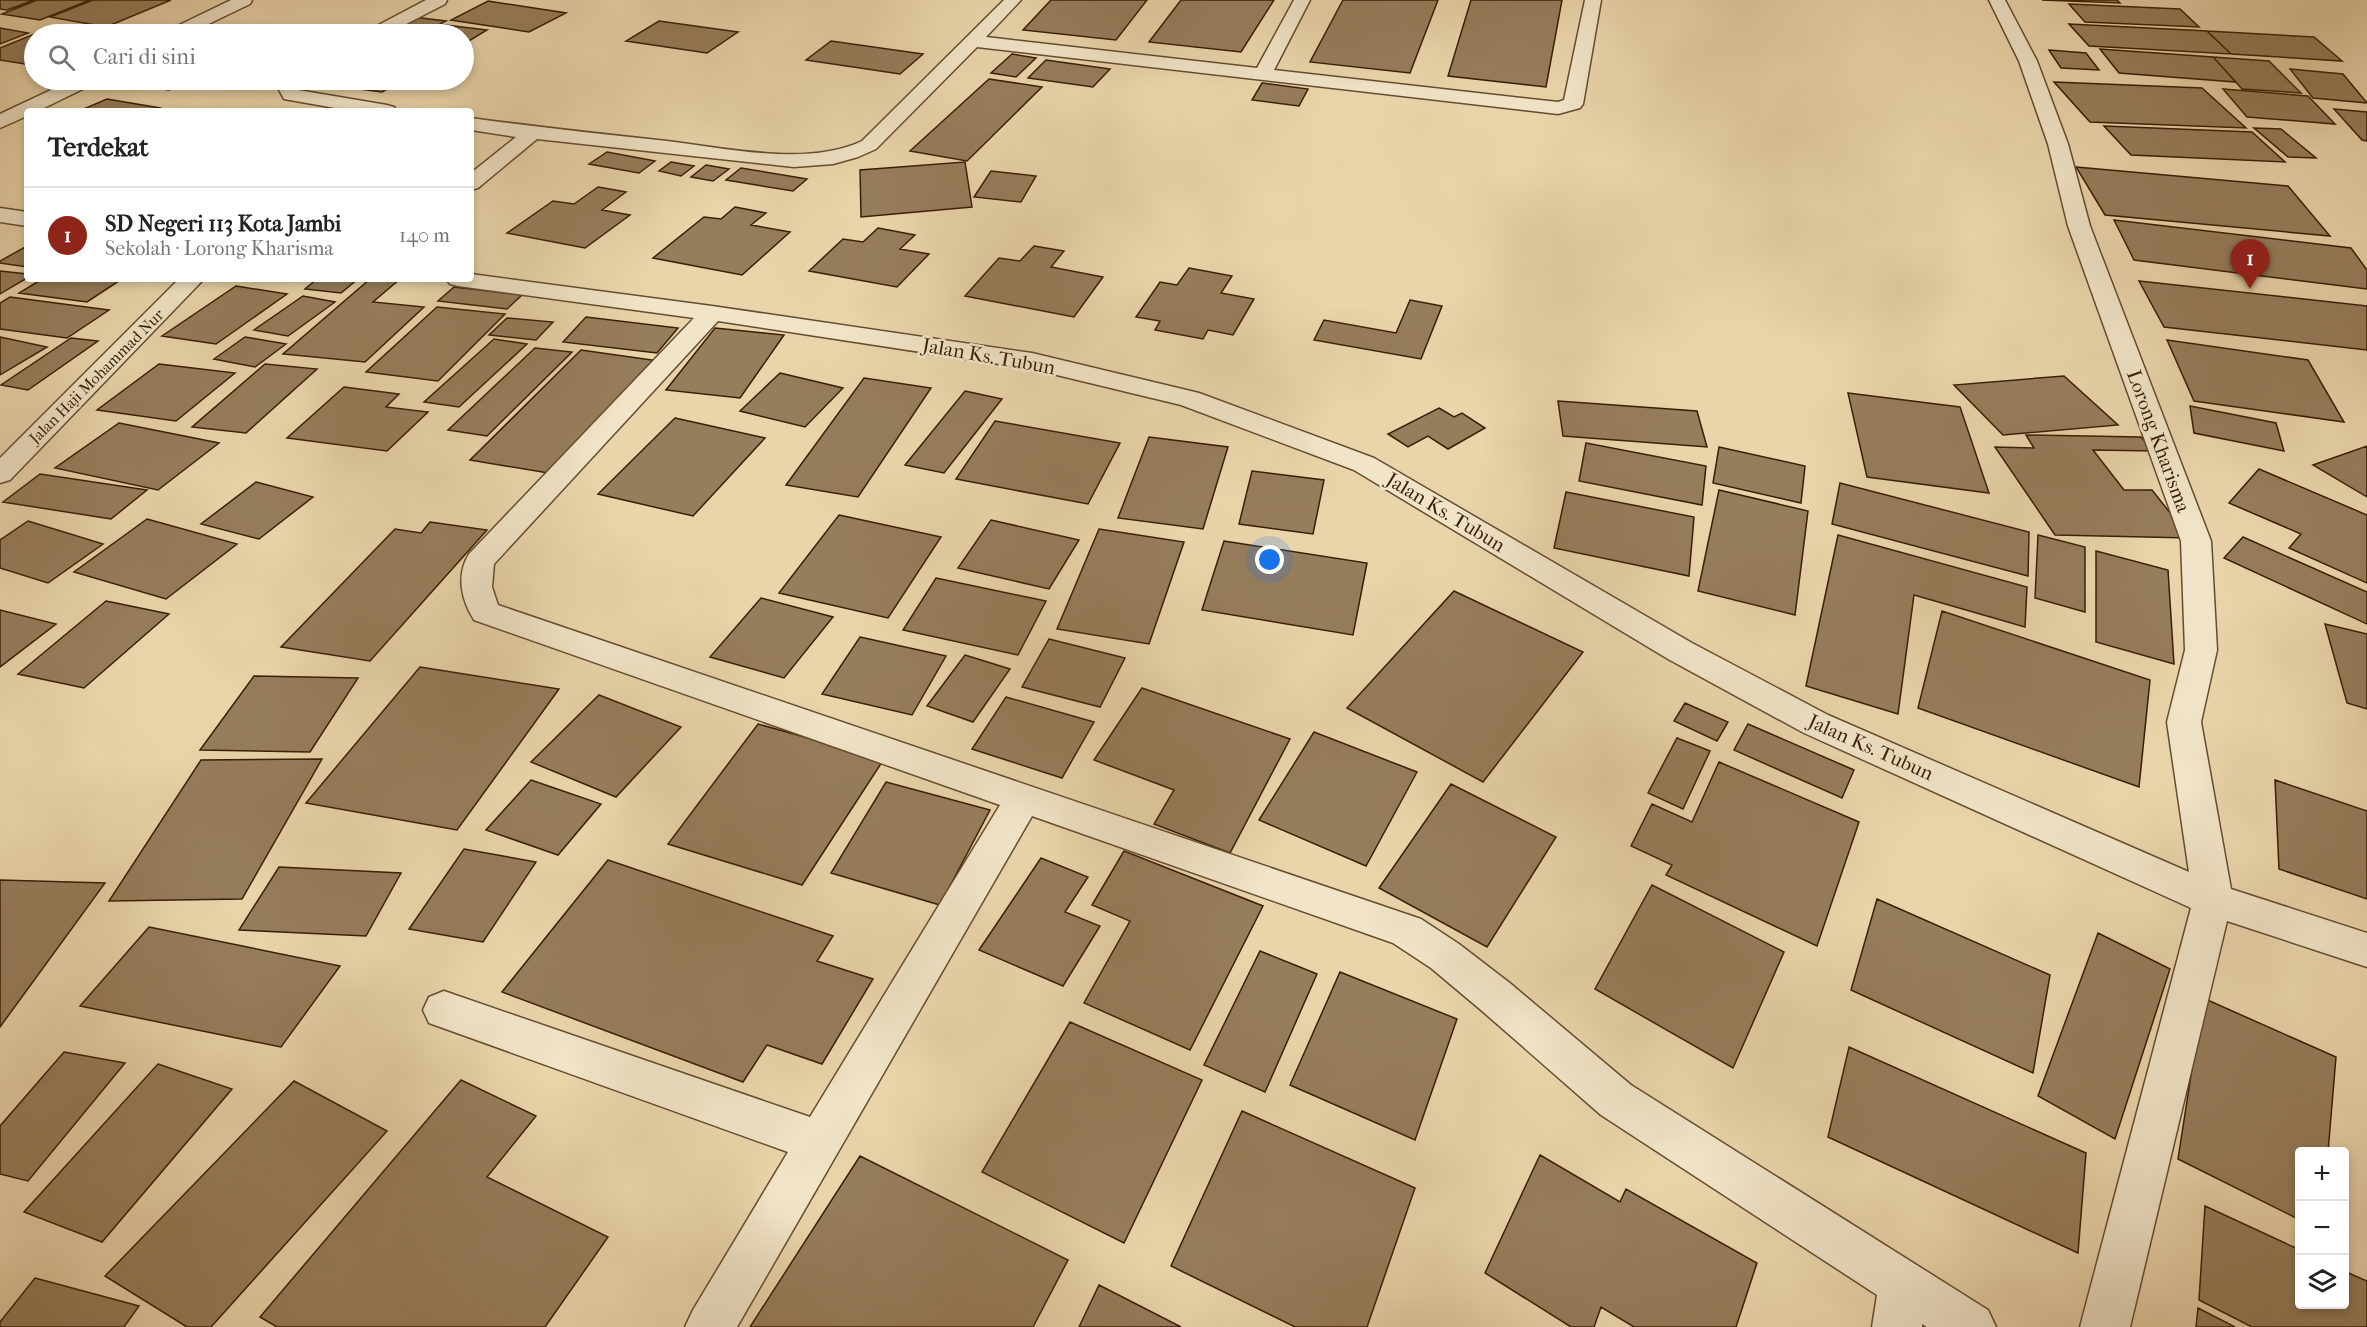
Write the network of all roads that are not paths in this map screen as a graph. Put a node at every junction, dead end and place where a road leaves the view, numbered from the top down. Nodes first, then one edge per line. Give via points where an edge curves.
1 (239, 0) edge
2 (439, 0) edge
3 (1013, 0) edge
4 (1302, 0) edge
5 (1593, 0) edge
6 (1997, 0) edge
7 (194, 24) edge
8 (394, 24) edge
9 (972, 41) junction
10 (1263, 74) junction
11 (66, 90) edge
12 (288, 90) edge
13 (29, 108) edge
14 (369, 108) edge
15 (24, 110) edge
16 (0, 122) edge
17 (474, 124) edge
18 (533, 133) junction
19 (474, 182) edge
20 (0, 215) edge
21 (24, 219) edge
22 (474, 281) edge
23 (189, 282) edge
24 (712, 313) junction
25 (0, 474) edge
26 (1024, 797) junction
27 (2213, 900) junction
28 (2367, 950) edge
29 (444, 1010) dead end
30 (820, 1142) junction
31 (1900, 1306) edge
32 (710, 1327) edge
33 (1971, 1327) edge
34 (2105, 1327) edge

1 - 7 street
2 - 8 street
3 - 9 street
4 - 10 street
5 - 10 street via 1573,104 1567,106
6 - 27 street, Lorong Kharisma via 2028,61 2058,144 2079,226 2196,541 2201,650 2184,722
9 - 10 street
9 - 18 street via 869,145 831,159 794,161
11 - 13 street
12 - 14 street via 291,95
15 - 16 street
17 - 18 street
18 - 19 street
20 - 21 street
22 - 24 street, Jalan Ks. Tubun
23 - 25 street, Jalan Haji Mohammad Nur
24 - 26 street via 480,561 476,592 485,612
24 - 27 street, Jalan Ks. Tubun via 1032,361 1190,399 1364,464 1680,651 1816,724
26 - 30 street
26 - 31 street via 1407,931 1445,956 1616,1100
27 - 28 street, Jalan Ks. Tubun
27 - 34 street
29 - 30 street
30 - 32 street
31 - 33 street

